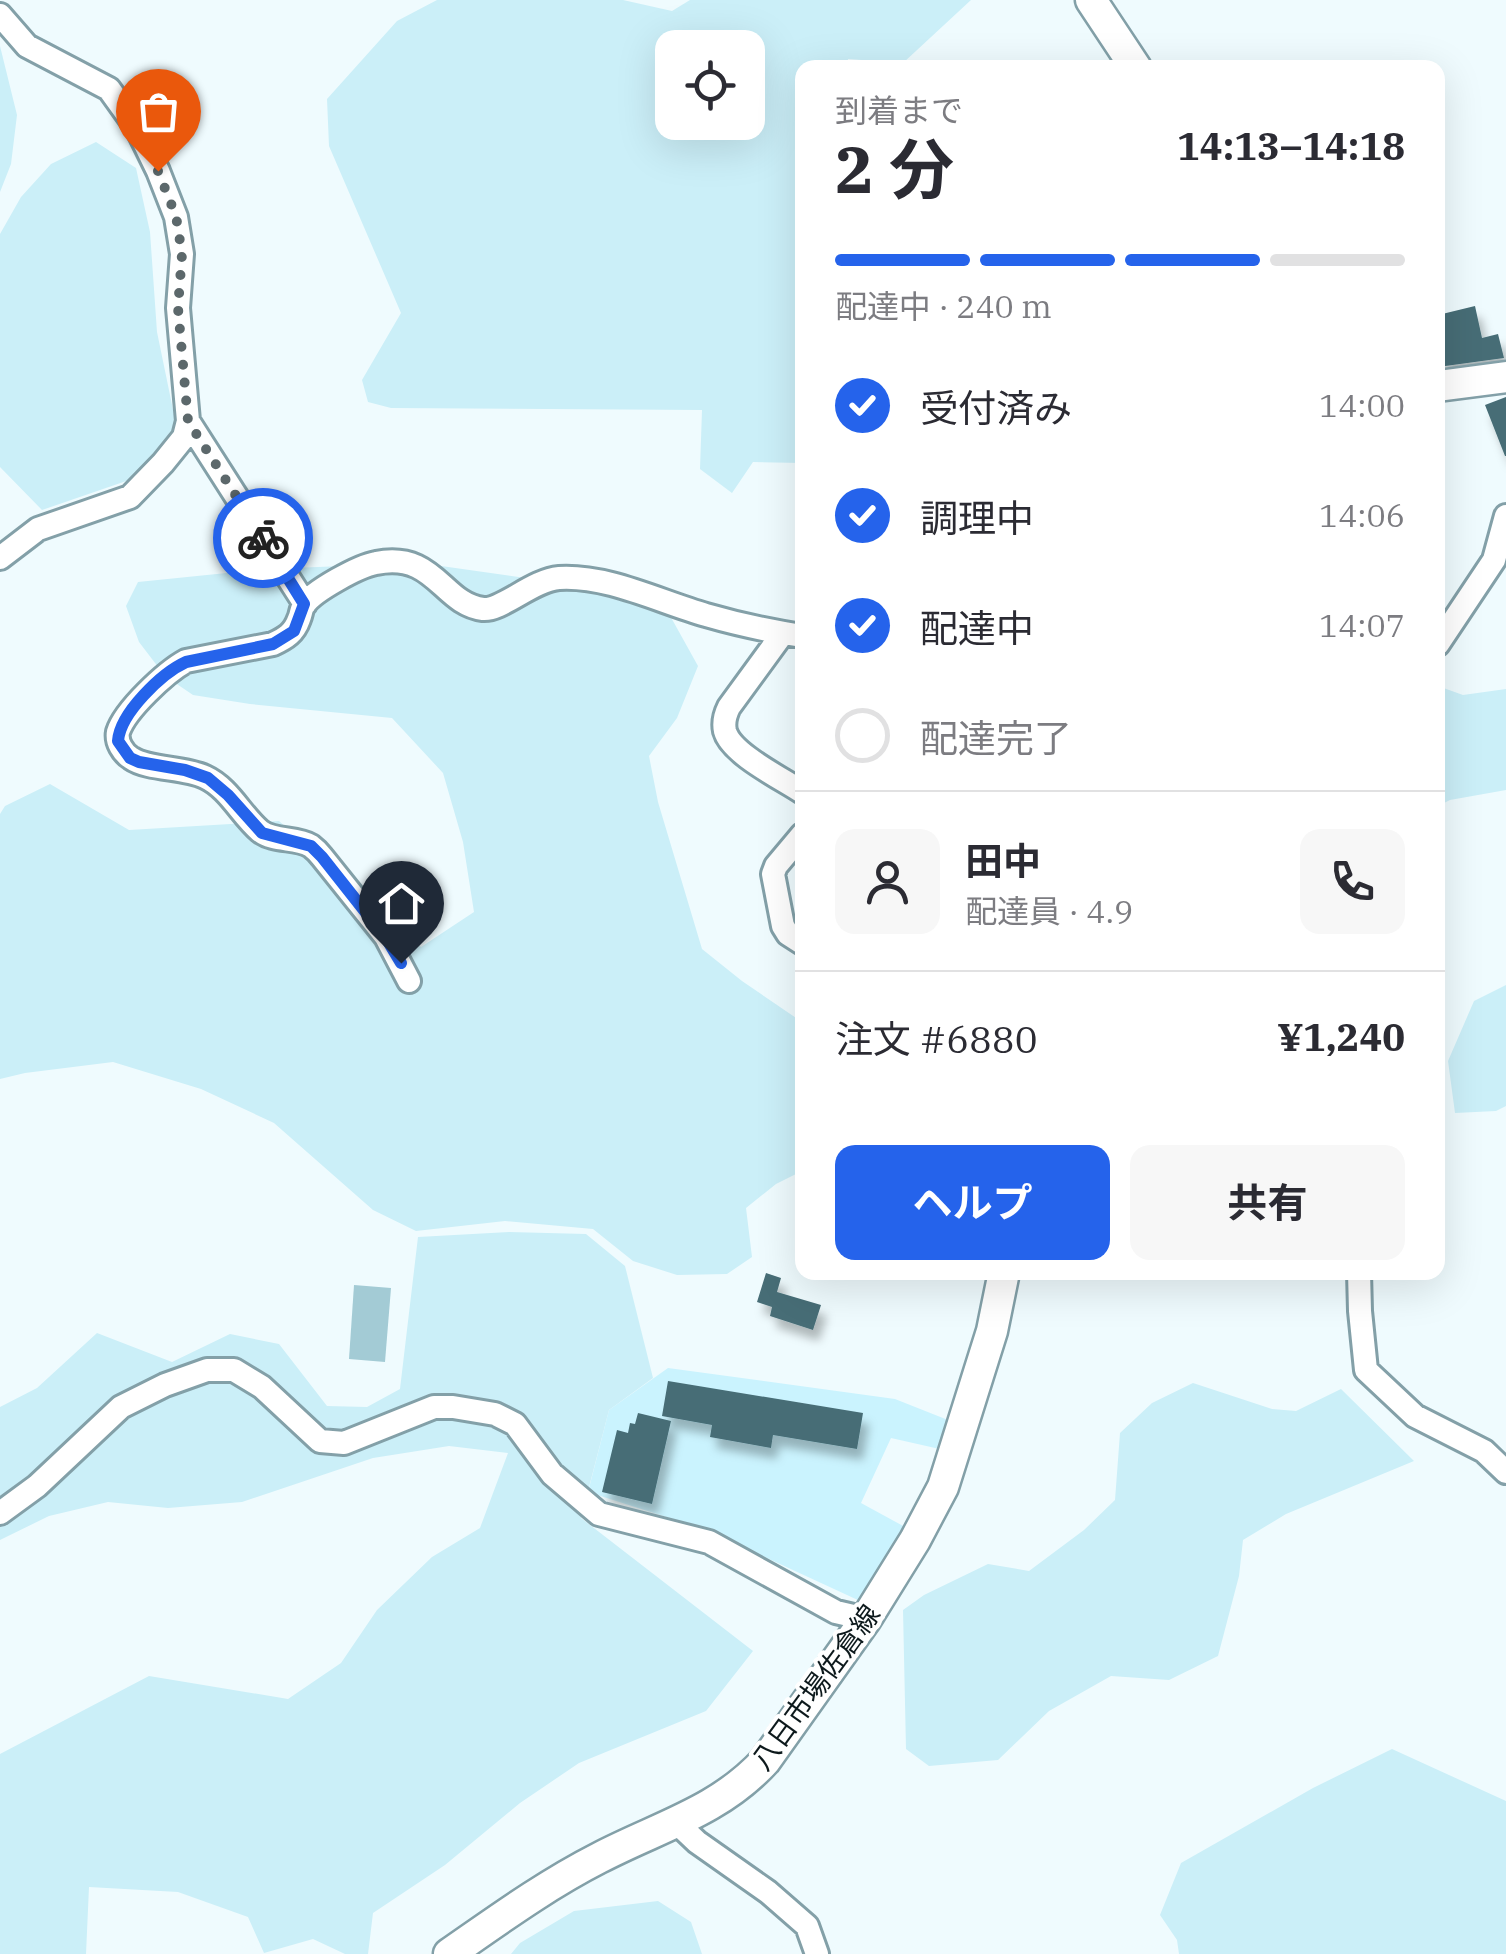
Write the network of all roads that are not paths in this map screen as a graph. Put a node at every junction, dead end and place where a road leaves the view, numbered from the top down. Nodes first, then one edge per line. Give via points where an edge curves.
1 (1091, 0) edge
2 (0, 15) edge
3 (1131, 60) edge
4 (1506, 377) edge
5 (1445, 385) edge
6 (188, 421) junction
7 (1506, 516) edge
8 (0, 558) edge
9 (304, 604) junction
10 (1445, 634) edge
11 (793, 635) edge
12 (795, 787) edge
13 (795, 843) edge
14 (795, 938) edge
15 (409, 981) dead end
16 (1002, 1280) edge
17 (1359, 1280) edge
18 (1506, 1472) edge
19 (0, 1513) edge
20 (866, 1619) junction
21 (677, 1823) junction
22 (449, 1954) edge
23 (817, 1954) edge

1 - 3 main road
2 - 6 street via 27,46 109,90 158,171 182,254 178,308
4 - 5 main road
6 - 8 street via 184,437 130,497 38,528
6 - 9 street
7 - 10 street via 1494,560
9 - 11 street via 354,570 400,563 418,567 462,602 482,609 558,578 592,580
9 - 15 street via 294,631 273,644 174,668 126,718 118,741 139,762 208,778 262,833 311,846 386,938
11 - 12 street via 724,718 737,749
13 - 14 street via 773,874 782,926
16 - 20 main road, 八日市場佐倉線 via 943,1487
17 - 18 street via 1366,1370 1415,1416 1484,1452
19 - 20 street via 121,1407 208,1370 234,1370 320,1441 344,1444 434,1407 495,1414 516,1424 552,1474 600,1514 709,1542 836,1612
20 - 21 main road, 八日市場佐倉線 via 757,1770 723,1799
21 - 22 main road, 八日市場佐倉線 via 562,1877
21 - 23 street via 807,1926

